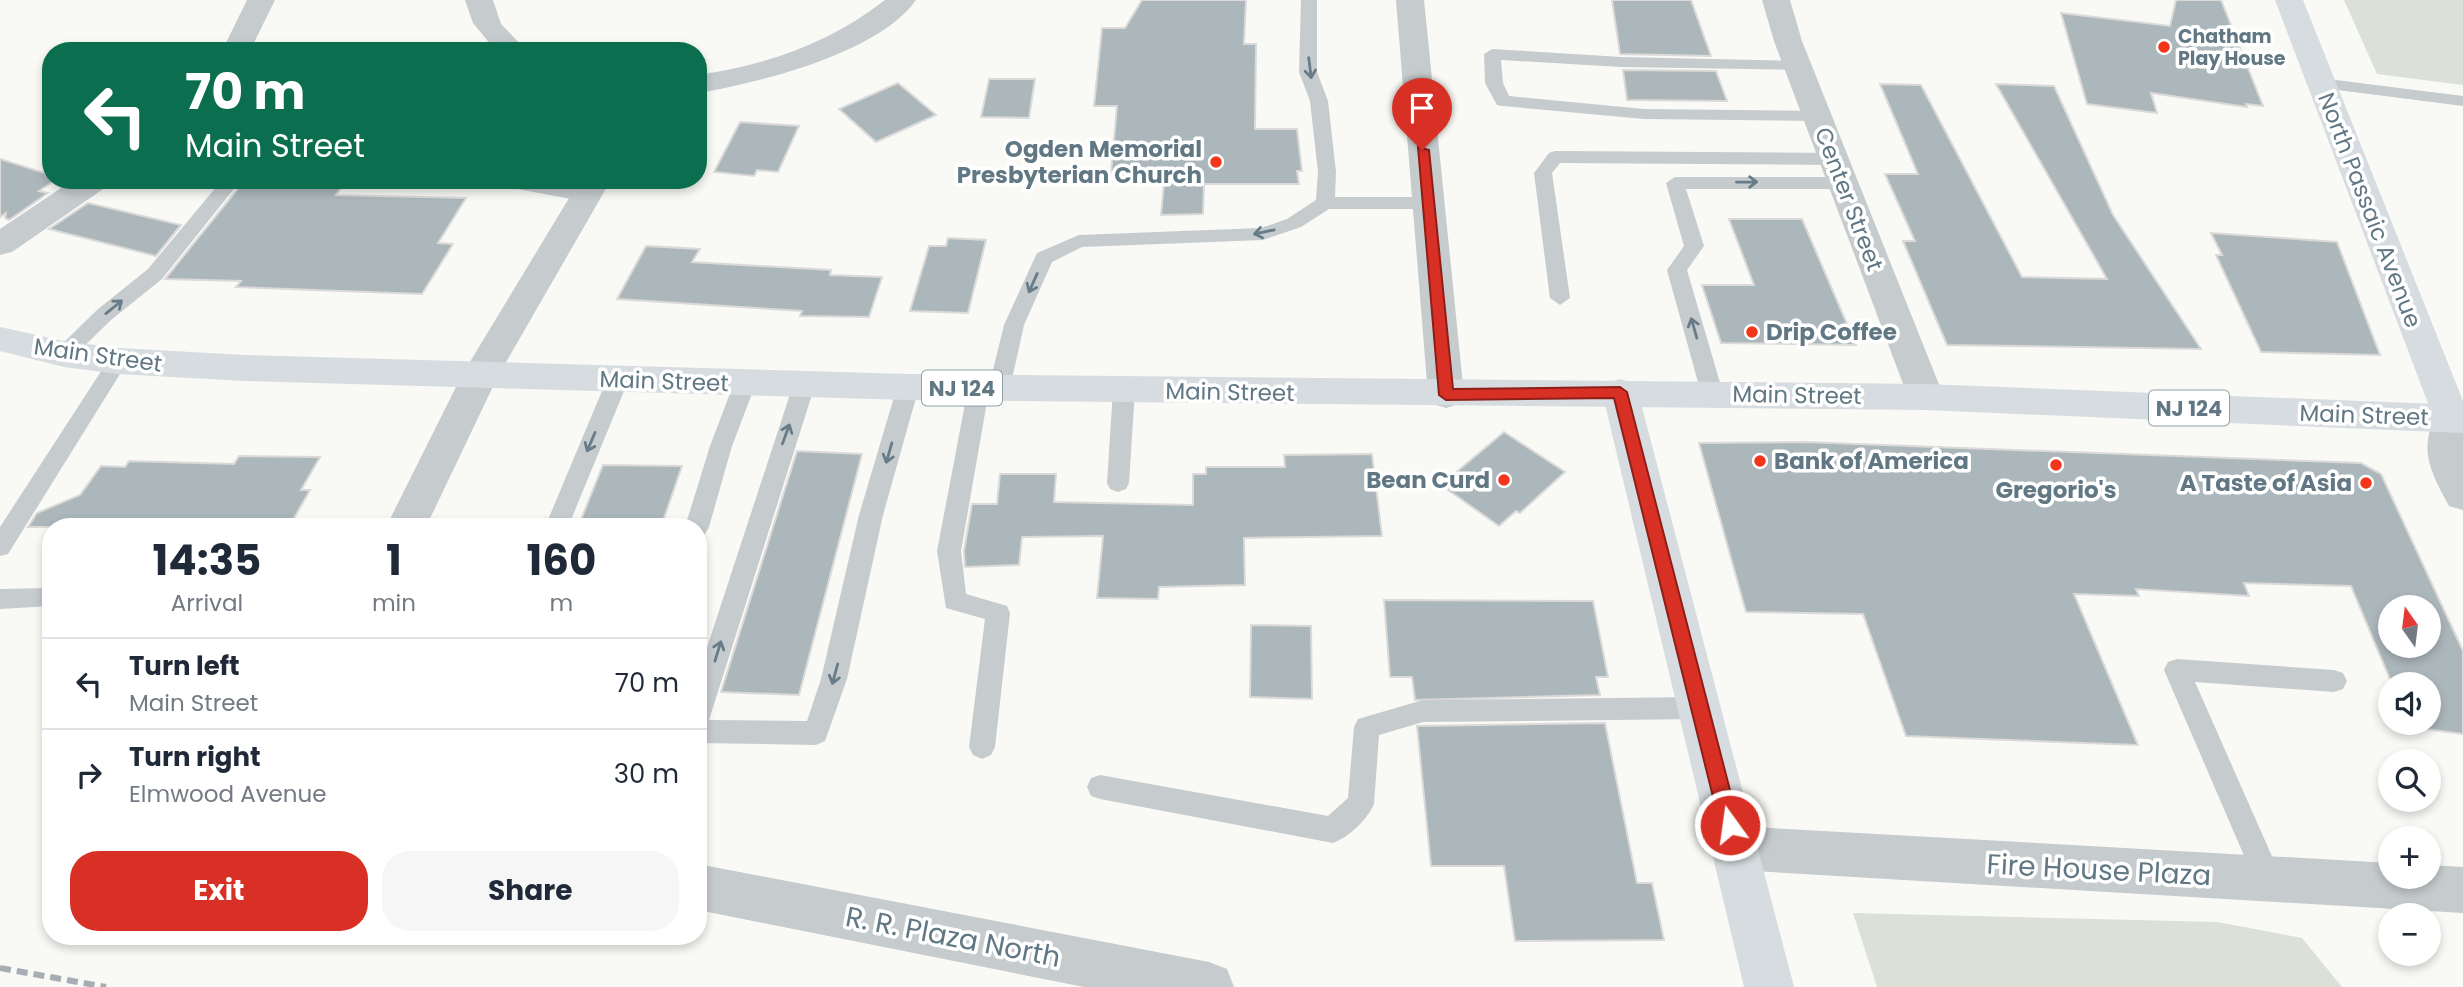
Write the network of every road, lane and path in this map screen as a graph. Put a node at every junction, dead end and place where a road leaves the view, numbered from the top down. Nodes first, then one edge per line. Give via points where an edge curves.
1 (261, 0) edge
2 (479, 0) edge
3 (902, 0) edge
4 (1309, 0) edge
5 (1410, 0) edge
6 (1776, 0) edge
7 (2289, 0) edge
8 (241, 42) edge
9 (502, 42) edge
10 (1798, 66) junction
11 (707, 81) edge
12 (2320, 83) junction
13 (2463, 101) edge
14 (1817, 116) junction
15 (1839, 171) junction
16 (82, 189) edge
17 (225, 189) edge
18 (591, 189) edge
19 (1325, 203) junction
20 (1427, 204) junction
21 (0, 244) edge
22 (1560, 298) dead end
23 (2, 342) edge
24 (64, 354) junction
25 (118, 361) junction
26 (480, 375) junction
27 (618, 379) junction
28 (745, 383) junction
29 (804, 384) junction
30 (908, 387) junction
31 (989, 388) junction
32 (1125, 390) junction
33 (1620, 392) junction
34 (1712, 393) junction
35 (1446, 395) junction
36 (1926, 397) junction
37 (2458, 419) edge
38 (1118, 483) dead end
39 (2463, 495) edge
40 (410, 518) edge
41 (560, 518) edge
42 (700, 518) edge
43 (0, 547) edge
44 (42, 597) edge
45 (0, 599) edge
46 (2333, 681) dead end
47 (707, 687) edge
48 (1700, 708) junction
49 (707, 732) edge
50 (982, 747) dead end
51 (1100, 787) dead end
52 (1735, 848) junction
53 (2268, 879) junction
54 (707, 889) edge
55 (2463, 890) edge
56 (1209, 987) edge
57 (1769, 987) edge

1 - 8 street
2 - 9 street via 481,13
3 - 11 street via 874,23 819,52 751,74
4 -> 19 lane via 1308,72 1320,101 1327,172
5 - 20 street
6 - 10 street, Center Street
7 - 12 main road, North Passaic Avenue
10 - 14 street, Center Street
10 - 14 lane via 1492,54 1494,83 1503,101 1644,114
12 - 13 lane
12 - 37 main road, North Passaic Avenue
14 - 15 street, Center Street
15 - 22 lane via 1555,157 1543,173
34 -> 15 lane via 1677,270 1694,246 1675,183
15 - 36 street, Center Street
16 - 21 street
24 -> 17 lane via 104,314 155,274
18 - 26 street
19 - 20 lane
19 -> 31 lane via 1294,223 1263,234 1079,241 1044,258
20 - 35 street
23 - 24 main road, Main Street / NJ 124
24 - 25 main road, Main Street / NJ 124
25 - 26 main road, Main Street / NJ 124
25 - 43 lane
26 - 27 main road, Main Street / NJ 124
26 - 40 street
27 - 28 main road, Main Street / NJ 124
27 -> 41 lane
28 - 29 main road, Main Street / NJ 124
28 - 42 lane
29 - 30 main road, Main Street / NJ 124
47 -> 29 lane
30 - 31 main road, Main Street / NJ 124
30 -> 49 lane via 834,679 816,733
31 - 32 main road, Main Street / NJ 124
31 - 50 lane via 949,551 955,601 998,613
32 - 35 main road, Main Street / NJ 124
32 - 38 lane
33 - 34 main road, Main Street / NJ 124
33 - 35 main road, Main Street / NJ 124
33 - 48 main road
34 - 36 main road, Main Street / NJ 124
36 - 37 main road, Main Street / NJ 124
37 - 39 street via 2445,462
44 - 45 lane
46 - 53 lane via 2177,670
48 - 51 lane via 1423,711 1367,727 1361,804 1332,830
48 - 52 main road
52 - 53 street, Fire House Plaza
52 - 57 main road
53 - 55 street, Fire House Plaza
54 - 56 street, R. R. Plaza North

